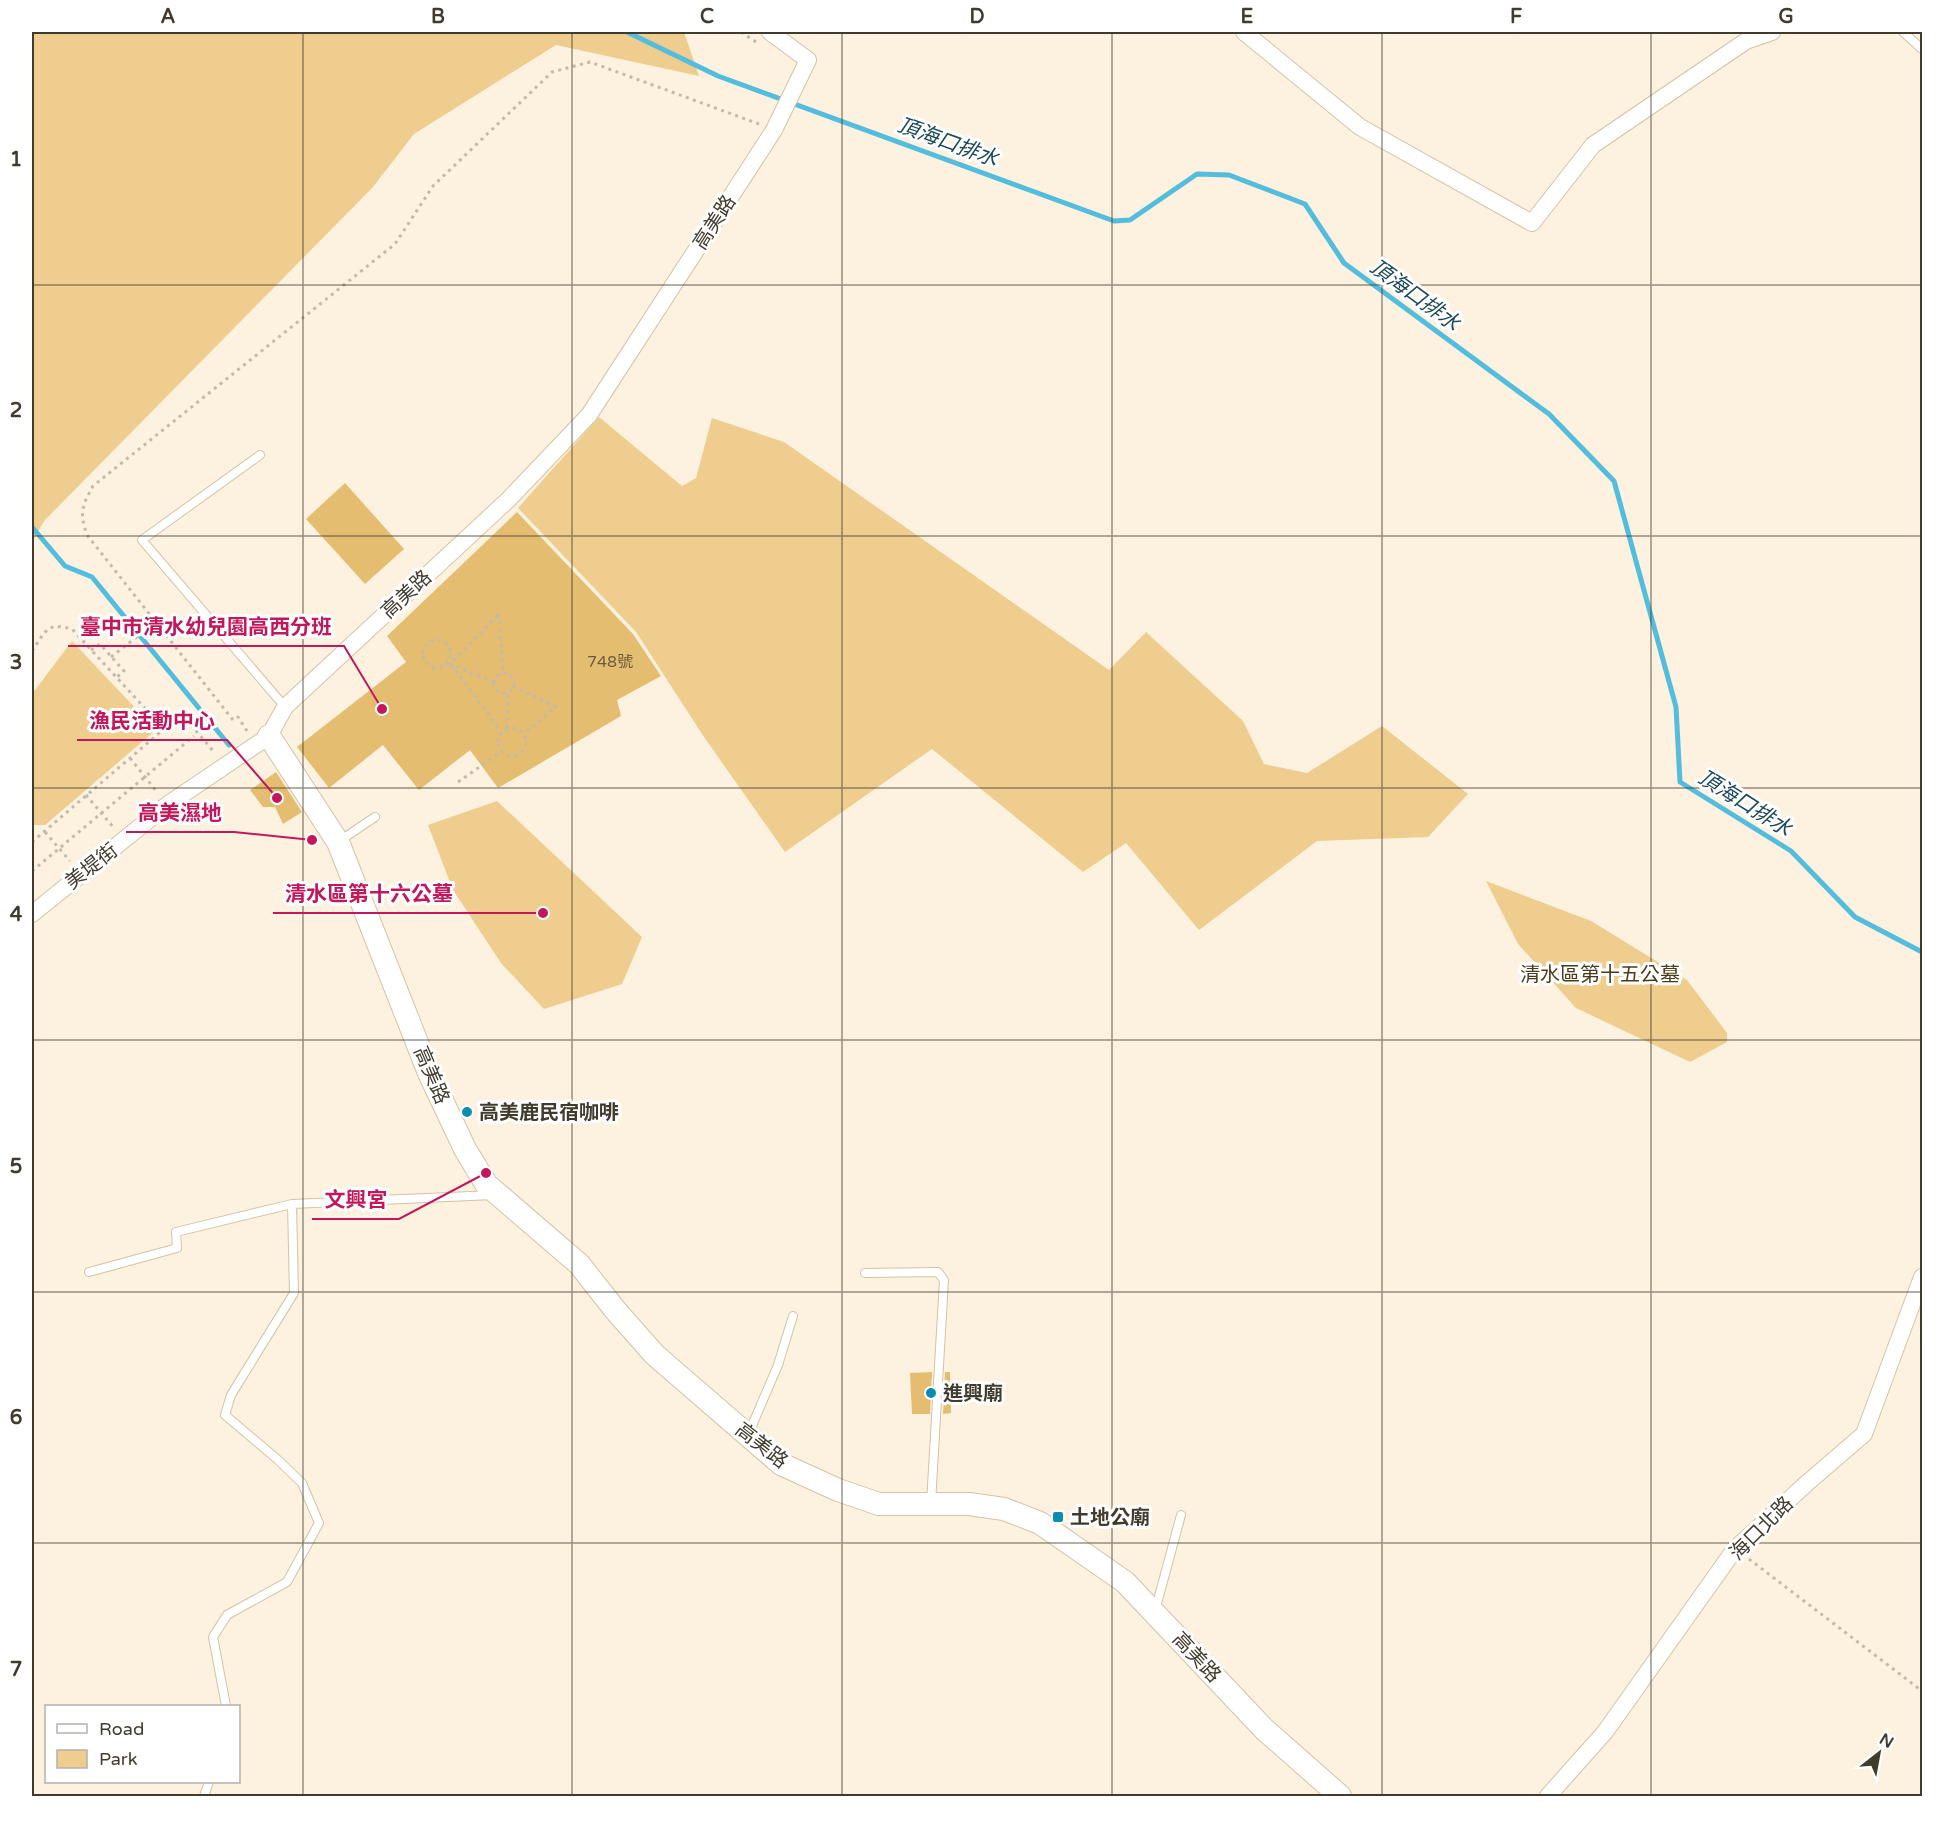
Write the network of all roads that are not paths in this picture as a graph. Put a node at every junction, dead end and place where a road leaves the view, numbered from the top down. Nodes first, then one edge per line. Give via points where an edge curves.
1 (770, 32) edge
2 (1244, 32) edge
3 (1772, 32) edge
4 (1903, 32) edge
5 (1923, 49) edge
6 (260, 455) dead end
7 (285, 707) junction
8 (258, 734) junction
9 (375, 817) dead end
10 (338, 842) junction
11 (32, 914) edge
12 (500, 1195) junction
13 (292, 1204) junction
14 (89, 1272) dead end
15 (865, 1273) dead end
16 (1923, 1277) edge
17 (793, 1316) dead end
18 (748, 1436) junction
19 (931, 1504) junction
20 (1181, 1515) dead end
21 (1155, 1612) junction
22 (226, 1705) edge
23 (210, 1783) edge
24 (204, 1797) edge
25 (1340, 1797) edge
26 (1548, 1797) edge

1 - 7 street, 高美路 via 808,60 589,414 509,499
2 - 3 street via 1360,128 1532,223 1593,145 1746,41
4 - 5 lane
6 - 7 lane via 142,540
7 - 8 street, 高美路
8 - 10 street, 高美路
8 - 11 street, 美堤街 via 224,766 168,805
9 - 10 lane
10 - 12 street, 高美路 via 429,1073 465,1149 486,1184
12 - 13 lane
12 - 18 street, 高美路 via 579,1264 655,1355
13 - 14 lane via 176,1232 177,1248
13 - 22 lane via 294,1293 231,1395 225,1415 302,1483 319,1523 287,1582 227,1615 213,1637
15 - 19 lane via 938,1272 944,1280
16 - 26 street, 海口北路 via 1864,1434 1735,1549 1605,1732
17 - 18 lane via 778,1365
18 - 19 street, 高美路 via 781,1464 838,1490 879,1503
19 - 21 street, 高美路 via 1004,1509 1040,1523 1125,1582
20 - 21 lane
21 - 25 street, 高美路 via 1264,1729
23 - 24 lane

